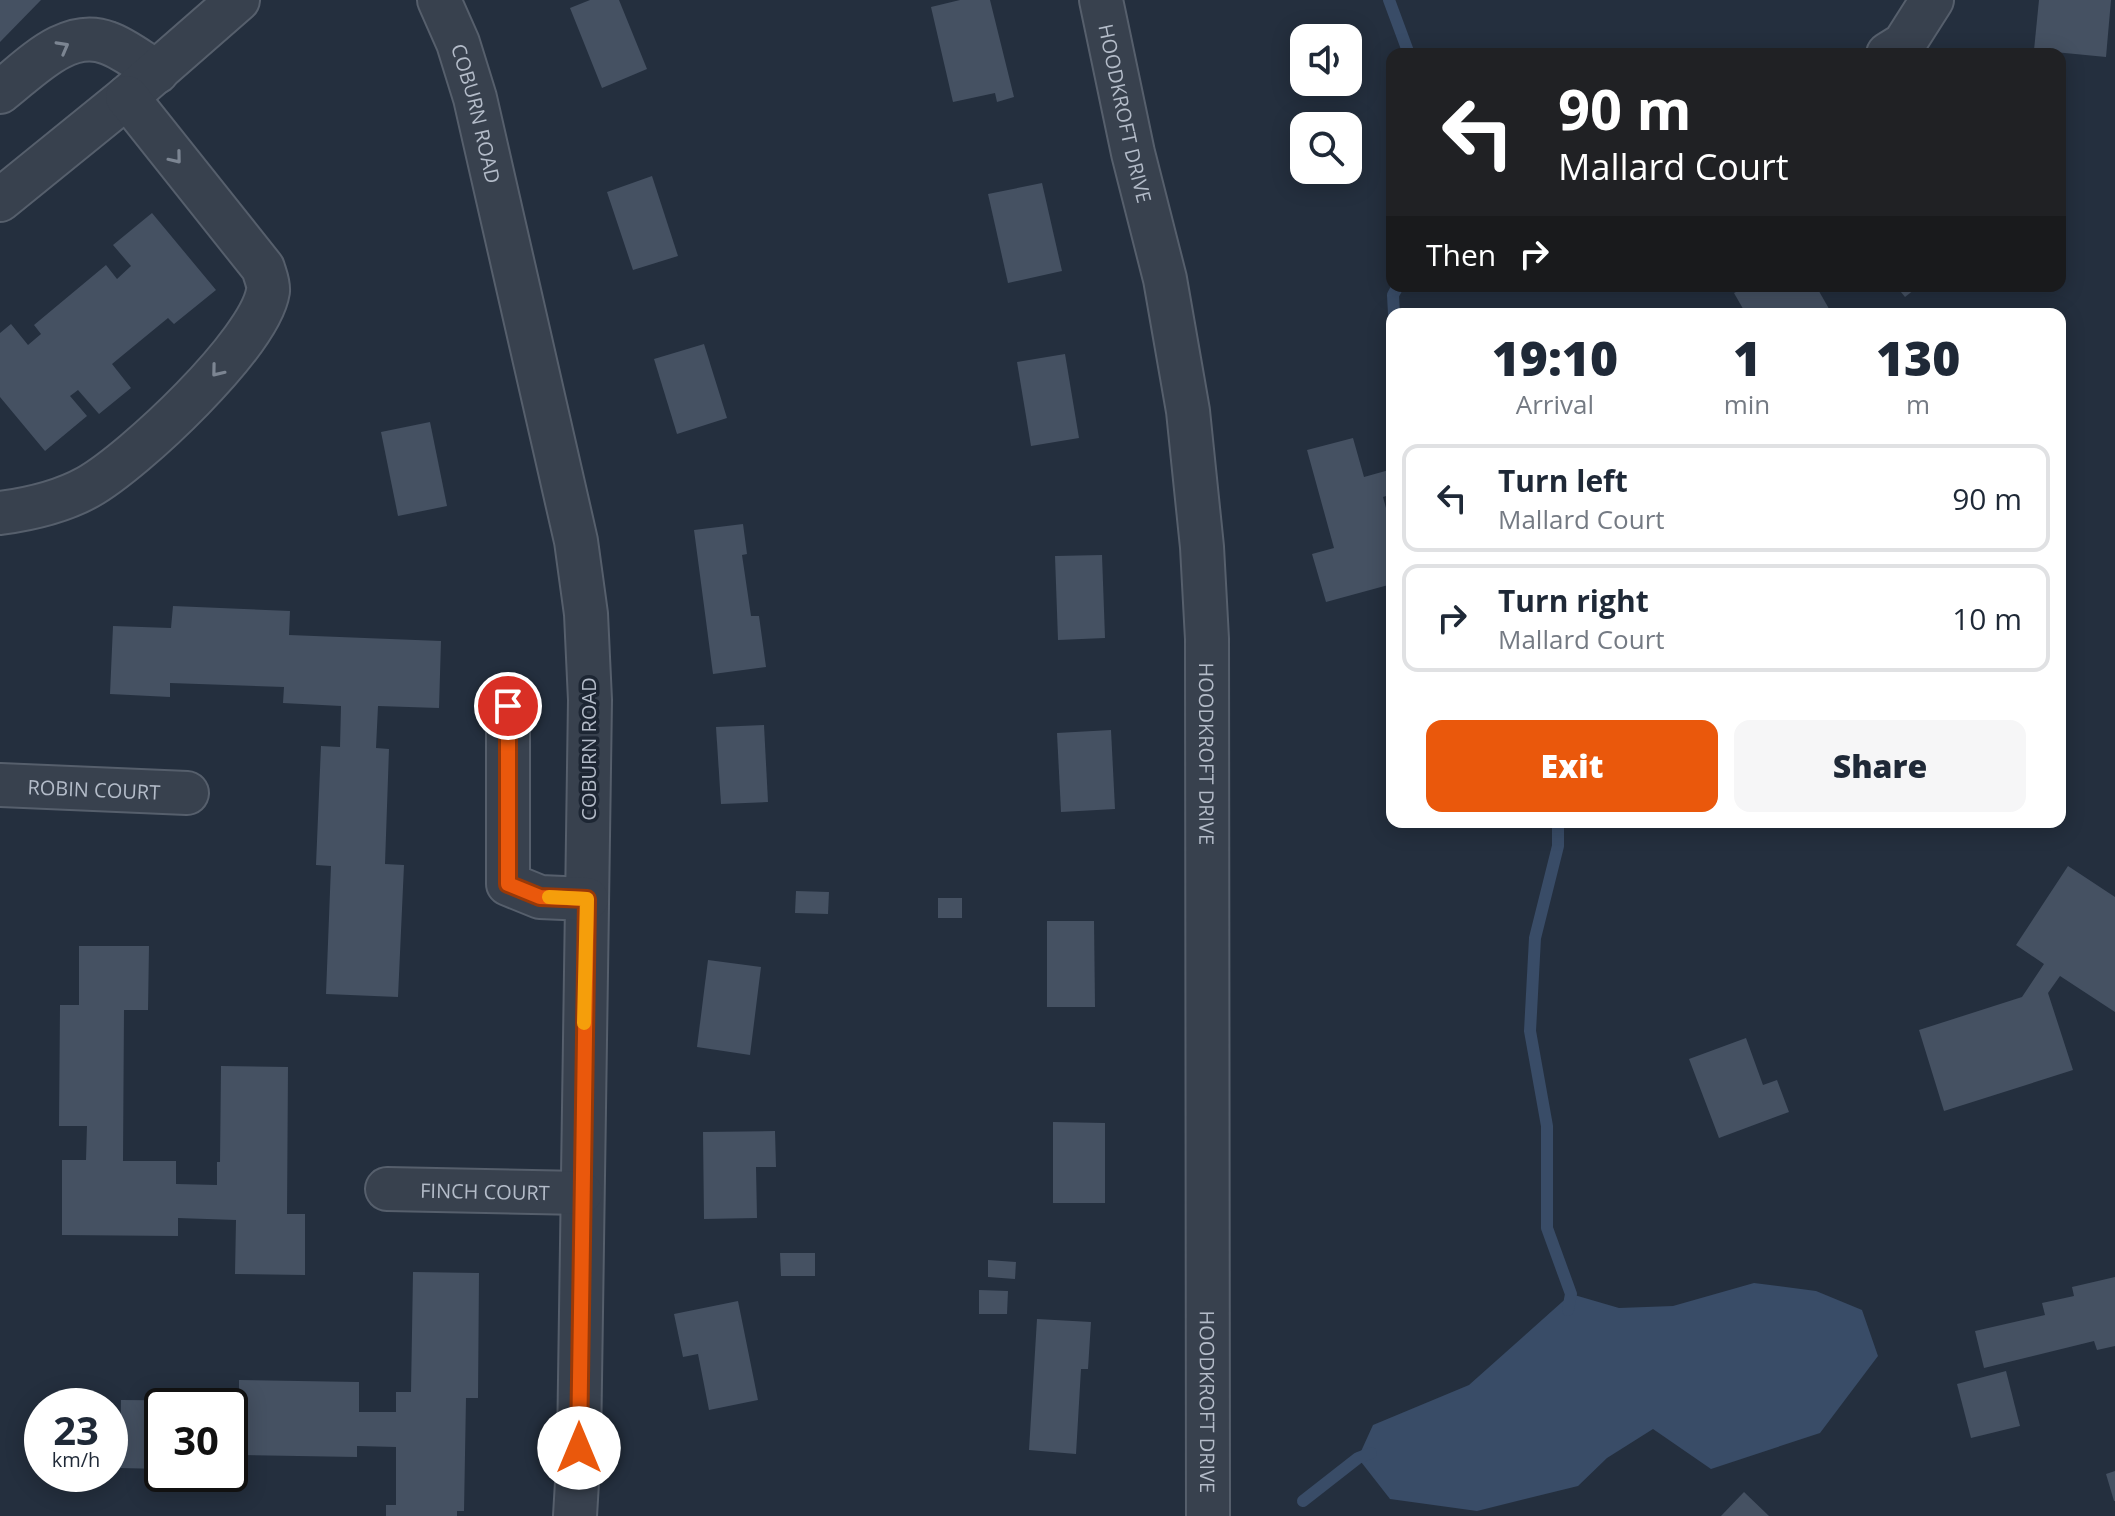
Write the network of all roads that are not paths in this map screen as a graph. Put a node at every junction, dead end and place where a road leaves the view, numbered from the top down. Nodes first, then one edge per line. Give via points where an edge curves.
1 (238, 0) edge
2 (439, 0) edge
3 (1101, 0) edge
4 (1932, 0) edge
5 (1898, 48) edge
6 (142, 85) junction
7 (0, 92) edge
8 (0, 200) edge
9 (0, 513) edge
10 (508, 706) dead end
11 (0, 785) edge
12 (187, 793) dead end
13 (587, 899) junction
14 (387, 1189) dead end
15 (581, 1193) junction
16 (575, 1516) edge
17 (1208, 1516) edge

1 - 6 street
2 - 13 street, COBURN ROAD via 475,98 576,541 590,700
3 - 17 street, HOODKROFT DRIVE via 1165,279 1188,411 1202,547 1207,639
4 - 5 street
7 -> 6 street via 72,40 92,38 111,43
6 - 8 street
6 -> 9 street via 263,268 269,288 263,307 200,391 118,467 59,499
10 - 13 street via 508,884 540,897
11 - 12 street, ROBIN COURT
13 - 15 street, COBURN ROAD
14 - 15 street, FINCH COURT
15 - 16 street, COBURN ROAD

